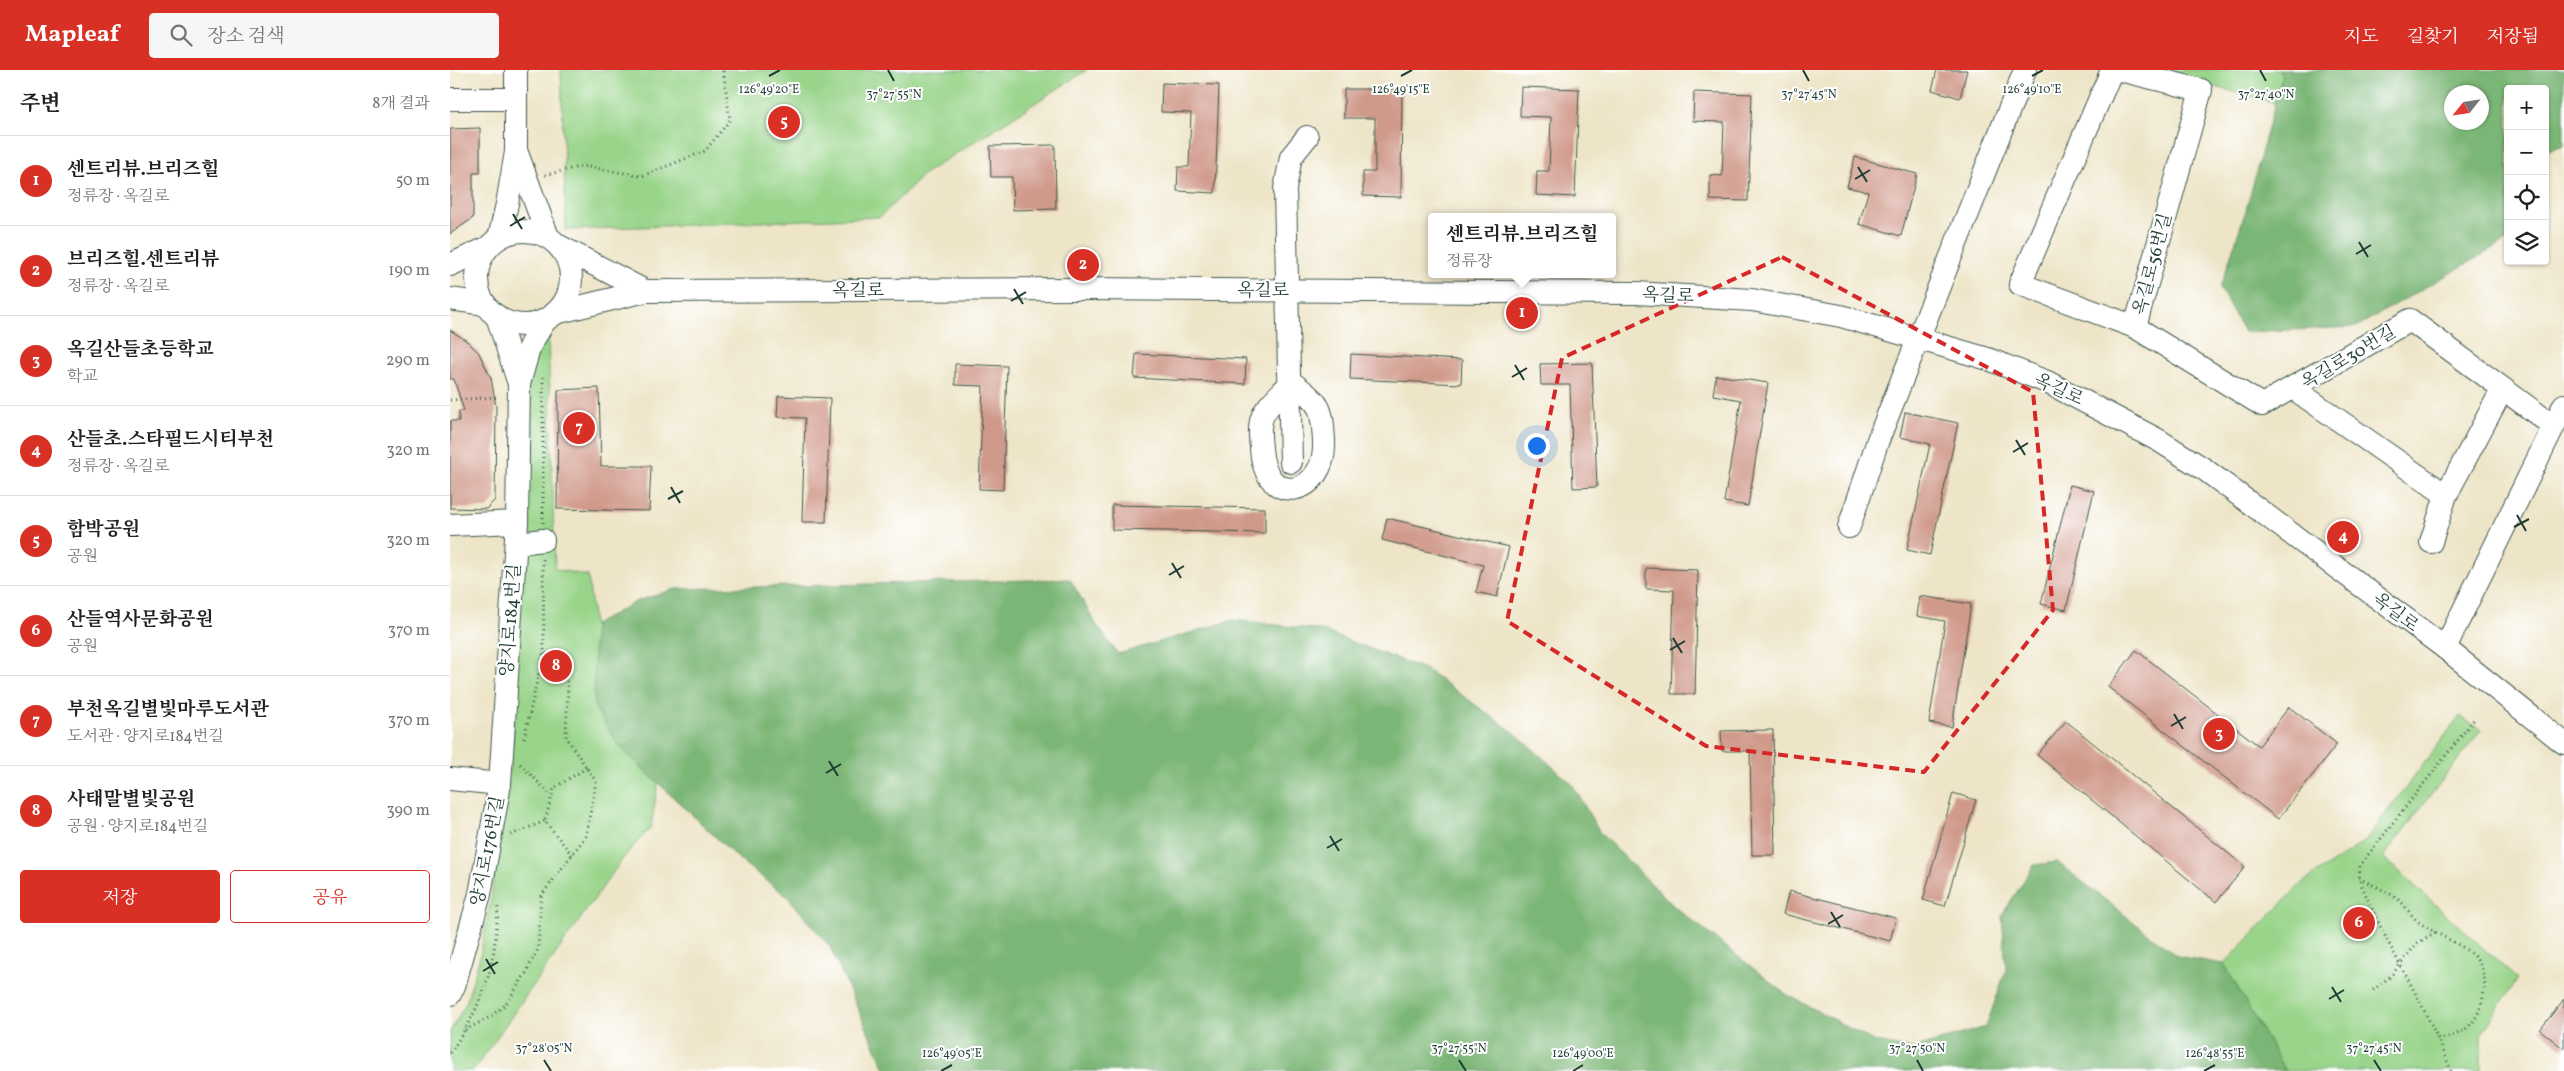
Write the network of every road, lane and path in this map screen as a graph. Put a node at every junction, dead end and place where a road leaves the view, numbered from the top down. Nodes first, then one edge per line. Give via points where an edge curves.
1 (516, 70) edge
2 (723, 70) edge
3 (2025, 70) edge
4 (2112, 70) edge
5 (2120, 70) edge
6 (450, 99) edge
7 (516, 99) junction
8 (1307, 137) dead end
9 (516, 152) junction
10 (527, 180) junction
11 (553, 242) junction
12 (493, 243) junction
13 (450, 265) edge
14 (1288, 290) junction
15 (645, 291) junction
16 (450, 299) edge
17 (491, 310) junction
18 (551, 316) junction
19 (2135, 327) junction
20 (1918, 337) junction
21 (2294, 389) junction
22 (518, 390) junction
23 (2502, 390) junction
24 (450, 400) edge
25 (2564, 405) edge
26 (2552, 425) junction
27 (1291, 462) dead end
28 (2446, 495) junction
29 (517, 522) junction
30 (450, 525) edge
31 (1849, 527) dead end
32 (2431, 542) dead end
33 (2445, 648) junction
34 (544, 651) dead end
35 (2476, 717) dead end
36 (2564, 743) edge
37 (514, 763) dead end
38 (588, 767) junction
39 (450, 779) edge
40 (500, 784) junction
41 (552, 795) junction
42 (545, 821) junction
43 (507, 837) dead end
44 (572, 855) junction
45 (2359, 878) junction
46 (2436, 932) junction
47 (2399, 966) junction
48 (2373, 990) dead end
49 (450, 994) edge
50 (465, 1031) dead end
51 (2440, 1039) junction
52 (2451, 1071) edge

1 - 7 street
2 - 10 path via 730,120 705,150 642,176 583,166
3 - 20 street
4 - 19 street, 옥길로56번길 via 2020,284
5 - 19 street, 옥길로56번길 via 2200,90
6 - 7 street
7 - 9 street
8 - 14 street via 1292,157 1286,174
9 - 10 street
9 - 12 street via 508,204
10 - 11 street
11 - 12 street via 532,231 514,232
11 - 15 street, 옥길로
11 - 18 street via 567,259 570,281 564,302
12 - 13 street
12 - 17 street via 478,266 477,286
14 - 15 street, 옥길로
14 - 20 street, 옥길로 via 1636,294 1752,300 1841,316
14 - 27 street
15 - 18 street, 옥길로
16 - 17 street
17 - 18 street via 508,322 521,325
17 - 22 street
18 - 22 street via 530,345
19 - 21 street via 2262,405
20 - 31 street
20 - 33 street, 옥길로 via 2047,382 2158,440 2204,469
21 - 23 street, 옥길로30번길 via 2410,320
21 - 28 street, 옥길로30번길
22 - 24 path
22 - 29 street, 양지로184번길
23 - 26 street, 옥길로30번길
23 - 28 street
25 - 26 street
26 - 33 street via 2529,481
28 - 32 street
29 - 30 street
29 - 40 street, 양지로184번길
33 - 36 street, 옥길로
34 - 38 path via 568,683 566,737
35 - 45 path via 2360,866
37 - 41 path
38 - 41 path via 554,788
38 - 44 path via 596,782 586,836
39 - 40 street, 양지로176번길
40 - 49 street, 양지로176번길 via 480,894
41 - 42 path
42 - 43 path
42 - 44 path
44 - 50 path via 541,896 538,949 526,973 506,1004
45 - 46 path via 2399,900 2418,922
45 - 47 path
46 - 47 path via 2417,943
46 - 51 path via 2454,940 2472,954 2484,977 2482,1004 2472,1023 2455,1036
47 - 48 path via 2392,976
47 - 51 path
51 - 52 path

